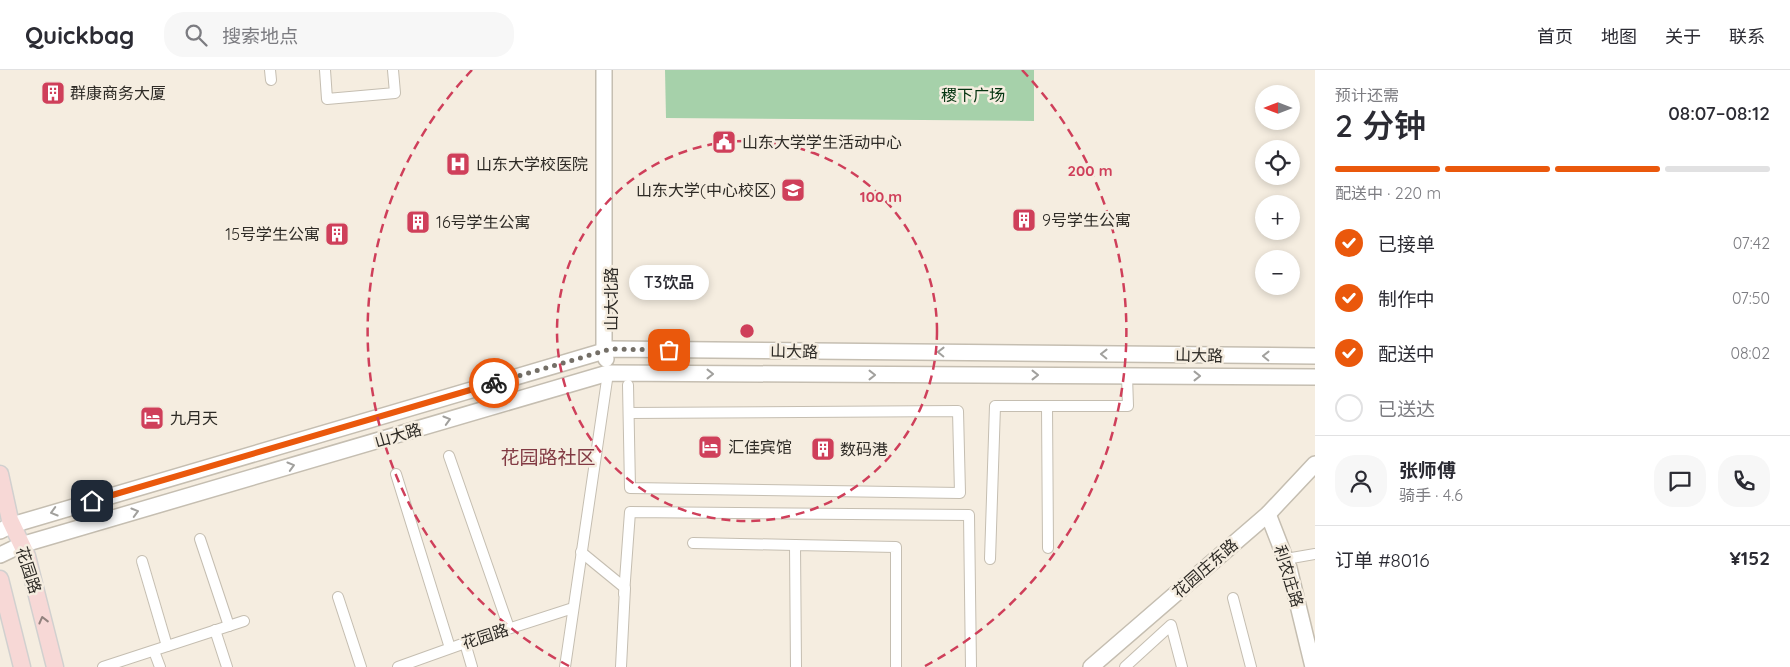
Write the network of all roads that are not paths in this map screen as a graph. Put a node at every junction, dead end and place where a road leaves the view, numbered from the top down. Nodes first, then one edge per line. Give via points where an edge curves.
1 (325, 70) edge
2 (394, 70) edge
3 (604, 70) edge
4 (610, 70) edge
5 (608, 350) junction
6 (1315, 356) edge
7 (608, 373) junction
8 (1127, 376) junction
9 (1315, 377) edge
10 (628, 385) dead end
11 (1047, 406) junction
12 (628, 413) junction
13 (449, 456) dead end
14 (1315, 464) edge
15 (0, 474) edge
16 (396, 474) dead end
17 (1268, 514) junction
18 (6, 528) edge
19 (200, 539) dead end
20 (692, 543) dead end
21 (21, 545) junction
22 (796, 545) junction
23 (1048, 548) dead end
24 (581, 552) junction
25 (0, 554) edge
26 (1315, 554) edge
27 (990, 559) dead end
28 (1286, 559) junction
29 (142, 562) dead end
30 (0, 579) edge
31 (625, 588) junction
32 (338, 597) dead end
33 (1233, 598) dead end
34 (573, 608) junction
35 (244, 621) dead end
36 (228, 626) junction
37 (508, 628) junction
38 (215, 630) junction
39 (464, 642) junction
40 (167, 646) junction
41 (450, 648) junction
42 (154, 651) junction
43 (410, 665) edge
44 (22, 667) edge
45 (55, 667) edge
46 (103, 667) edge
47 (160, 667) edge
48 (227, 667) edge
49 (361, 667) edge
50 (398, 667) edge
51 (472, 667) edge
52 (565, 667) edge
53 (621, 667) edge
54 (796, 667) edge
55 (896, 667) edge
56 (971, 667) edge
57 (1091, 667) edge
58 (1125, 667) edge
59 (1182, 667) edge
60 (1251, 667) edge
61 (1313, 667) edge

1 - 2 street via 328,99 396,93
3 - 5 main road, 山大北路
4 - 5 main road, 山大北路
6 -> 5 main road, 山大路
5 - 7 main road, 山大北路
5 -> 18 main road, 山大路
7 -> 8 main road, 山大路
21 -> 7 main road, 山大路
7 - 24 street
8 -> 9 main road, 山大路
8 - 11 street via 1128,406
10 - 12 street
11 - 23 street
11 - 27 street via 995,406
12 - 12 street via 630,488 960,493 958,411
13 - 37 street
14 - 17 main road, 花园庄东路
15 - 18 main road, 花园路
16 - 41 street
17 - 28 main road, 利农庄路
17 - 57 main road, 花园庄东路
18 - 21 main road, 花园路
19 - 36 street
20 - 22 street
21 - 25 main road, 山大路
45 -> 21 main road, 花园路 via 27,556
22 - 54 street
22 - 55 street via 896,547
24 - 31 street
24 - 34 street
26 - 28 street
28 - 61 main road, 利农庄路
29 - 40 street
30 - 44 main road, 花园路
31 - 53 street
31 - 56 street via 630,512 969,515
32 - 49 street
33 - 60 street
34 - 37 street, 花园路
34 - 52 street
35 - 36 street
36 - 38 street
37 - 39 street, 花园路
38 - 40 street
38 - 48 street
39 - 41 street, 花园路
39 - 51 street
40 - 42 street
41 - 43 street, 花园路
42 - 46 street
42 - 47 street
43 - 50 street, 花园路
58 - 59 street via 1171,625

